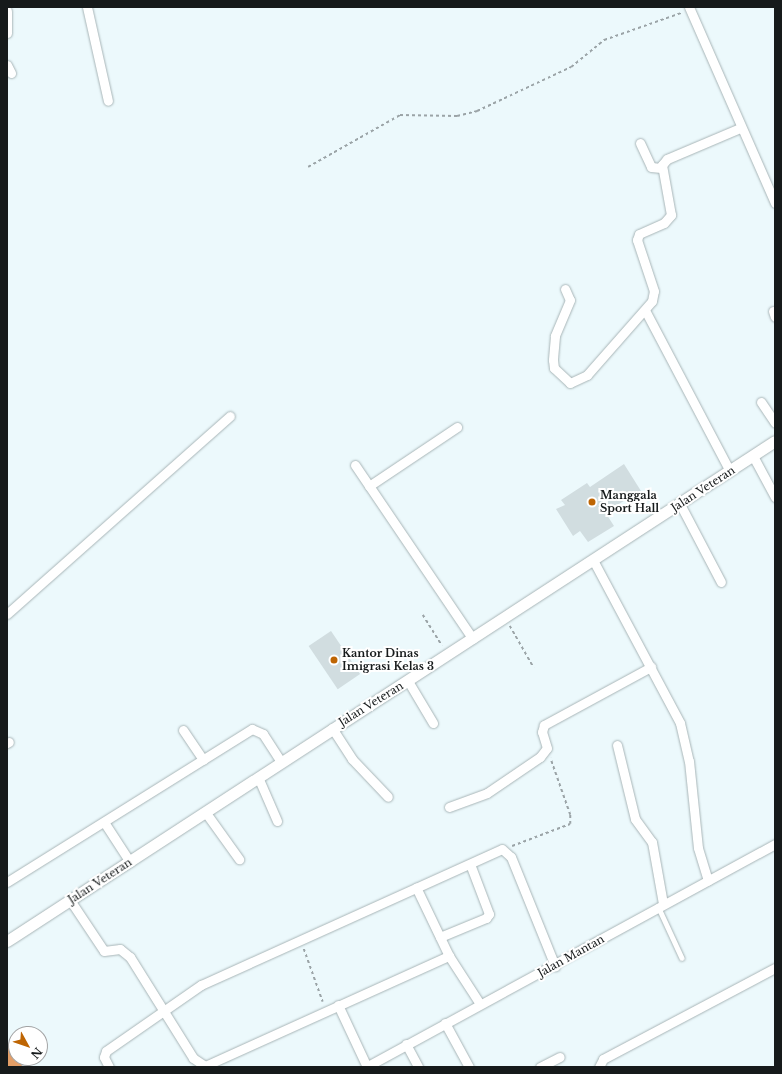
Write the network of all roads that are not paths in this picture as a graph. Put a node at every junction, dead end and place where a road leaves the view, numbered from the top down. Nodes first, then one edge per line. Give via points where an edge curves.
1 (87, 7) edge
2 (690, 8) edge
3 (7, 11) edge
4 (7, 32) edge
5 (108, 101) dead end
6 (740, 128) junction
7 (640, 143) dead end
8 (660, 168) junction
9 (774, 199) edge
10 (565, 289) dead end
11 (646, 312) junction
12 (761, 402) dead end
13 (230, 416) dead end
14 (775, 423) edge
15 (457, 427) dead end
16 (775, 441) edge
17 (752, 456) junction
18 (355, 465) dead end
19 (730, 471) junction
20 (369, 486) junction
21 (775, 497) edge
22 (680, 504) junction
23 (593, 560) junction
24 (721, 582) dead end
25 (7, 614) edge
26 (473, 639) junction
27 (651, 666) junction
28 (408, 680) junction
29 (433, 723) dead end
30 (332, 728) junction
31 (183, 730) dead end
32 (617, 745) dead end
33 (204, 760) junction
34 (281, 762) junction
35 (258, 777) junction
36 (388, 797) dead end
37 (449, 807) dead end
38 (206, 813) junction
39 (277, 821) dead end
40 (104, 822) junction
41 (775, 844) edge
42 (238, 858) dead end
43 (130, 862) junction
44 (470, 864) junction
45 (708, 880) junction
46 (7, 882) edge
47 (416, 887) junction
48 (70, 900) junction
49 (660, 905) junction
50 (440, 937) junction
51 (7, 941) edge
52 (449, 956) junction
53 (682, 958) dead end
54 (555, 966) junction
55 (775, 968) edge
56 (480, 1004) junction
57 (338, 1005) junction
58 (164, 1009) junction
59 (445, 1023) junction
60 (406, 1044) junction
61 (7, 1051) edge
62 (560, 1057) dead end
63 (14, 1067) edge
64 (109, 1067) edge
65 (367, 1067) edge
66 (418, 1067) edge
67 (469, 1067) edge
68 (540, 1067) edge
69 (599, 1067) edge

1 - 5 street
2 - 6 street
3 - 4 street
6 - 8 street via 667,159
6 - 9 street
7 - 8 street via 651,167
8 - 11 street via 672,202 671,215 664,223 637,237 654,291
10 - 11 street via 570,300 555,336 553,360 554,368 570,383 587,375
11 - 19 street
12 - 14 street
13 - 25 street
15 - 20 street
16 - 17 street, Jalan Veteran
17 - 19 street, Jalan Veteran
17 - 21 street
18 - 20 street
19 - 22 street, Jalan Veteran
20 - 26 street
22 - 23 street, Jalan Veteran
22 - 24 street
23 - 26 street, Jalan Veteran
23 - 27 street
26 - 28 street, Jalan Veteran
27 - 37 street via 544,725 547,750 518,774 487,793
27 - 45 street via 685,740 698,848
28 - 29 street
28 - 30 street, Jalan Veteran
30 - 34 street, Jalan Veteran
30 - 36 street via 352,759
31 - 33 street
32 - 49 street via 635,819 652,842
33 - 34 street via 256,729
33 - 40 street
34 - 35 street, Jalan Veteran
35 - 38 street, Jalan Veteran
35 - 39 street
38 - 42 street
38 - 43 street, Jalan Veteran
40 - 43 street
40 - 46 street
41 - 45 street, Jalan Mantan
43 - 48 street, Jalan Veteran
44 - 47 street
44 - 50 street via 489,914
44 - 54 street via 504,849
45 - 49 street, Jalan Mantan
47 - 50 street
47 - 58 street via 215,978
48 - 51 street, Jalan Veteran
48 - 58 street via 104,951 125,951
49 - 53 lane
49 - 54 street, Jalan Mantan
50 - 52 street
52 - 56 street
52 - 57 street
54 - 56 street, Jalan Mantan
55 - 69 street via 603,1059
56 - 59 street, Jalan Mantan
57 - 58 street via 205,1066 193,1058
57 - 65 street
58 - 64 street via 106,1051 104,1057
59 - 60 street, Jalan Mantan
59 - 67 street
60 - 65 street, Jalan Mantan
60 - 66 street
61 - 63 highway
62 - 68 street

